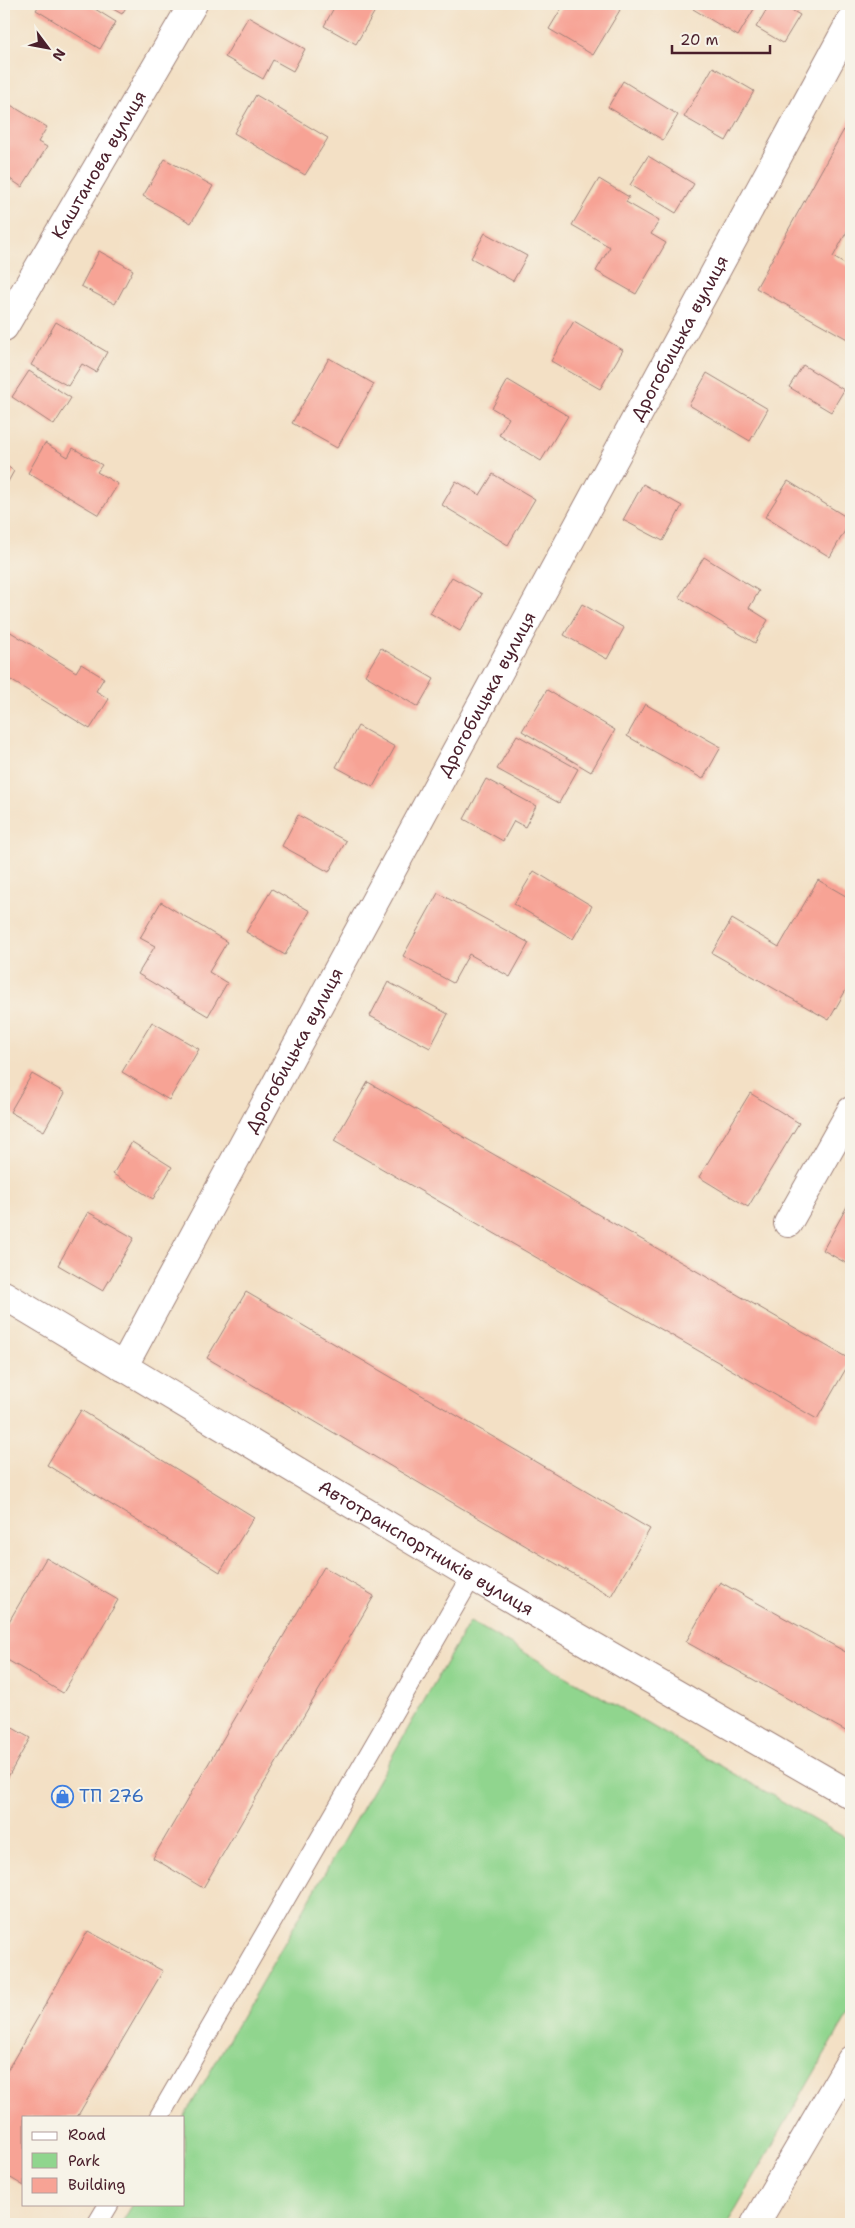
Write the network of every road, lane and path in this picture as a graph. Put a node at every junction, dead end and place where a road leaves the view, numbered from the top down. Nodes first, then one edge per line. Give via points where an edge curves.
1 (193, 4) edge
2 (851, 21) edge
3 (4, 327) edge
4 (851, 1111) edge
5 (788, 1223) dead end
6 (4, 1296) edge
7 (123, 1367) junction
8 (472, 1576) junction
9 (851, 1795) edge
10 (851, 2060) edge
11 (160, 2116) edge
12 (108, 2206) edge
13 (97, 2224) edge
14 (755, 2224) edge

1 - 3 street, Каштанова вулиця
2 - 7 street, Дрогобицька вулиця
4 - 5 street
6 - 7 street, Автотранспортників вулиця
7 - 8 street, Автотранспортників вулиця
8 - 9 street, Автотранспортників вулиця
8 - 11 lane
10 - 14 street
12 - 13 lane

